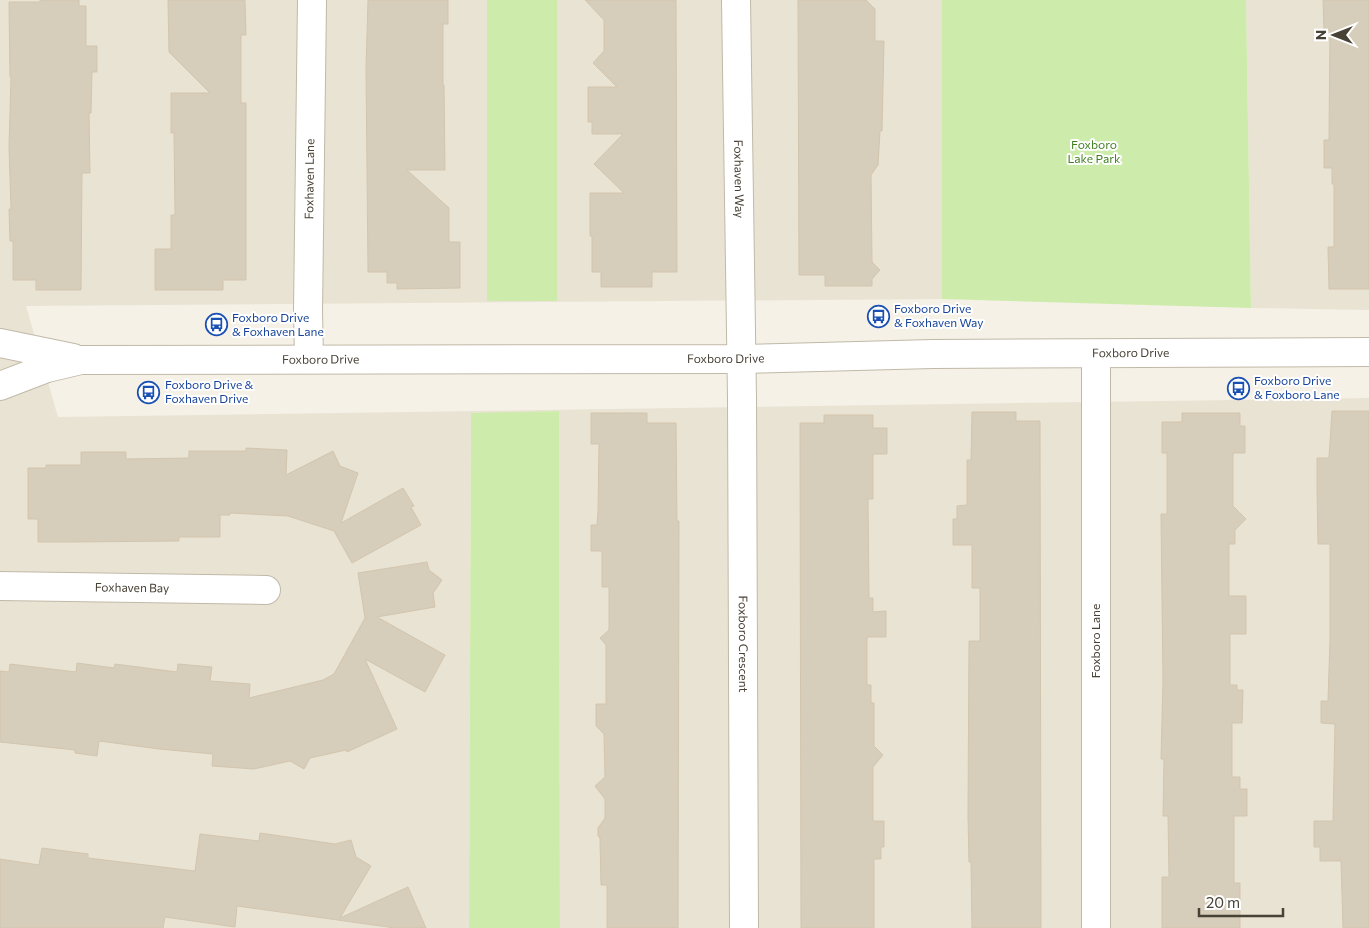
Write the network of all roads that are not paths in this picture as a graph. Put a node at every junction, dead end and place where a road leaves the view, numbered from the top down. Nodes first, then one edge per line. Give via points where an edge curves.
1 (312, 0) edge
2 (736, 0) edge
3 (0, 343) edge
4 (1369, 352) edge
5 (1096, 354) junction
6 (309, 359) junction
7 (741, 359) junction
8 (82, 360) junction
9 (0, 386) edge
10 (0, 586) edge
11 (266, 590) dead end
12 (744, 928) edge
13 (1096, 928) edge

1 - 6 street, Foxhaven Lane
2 - 7 street, Foxhaven Way
3 - 8 street, Foxboro Drive
4 - 5 street, Foxboro Drive
5 - 7 street, Foxboro Drive
5 - 13 street, Foxboro Lane
6 - 7 street, Foxboro Drive
6 - 8 street, Foxboro Drive
7 - 12 street, Foxboro Crescent
8 - 9 street, Foxboro Drive via 47,368
10 - 11 street, Foxhaven Bay

